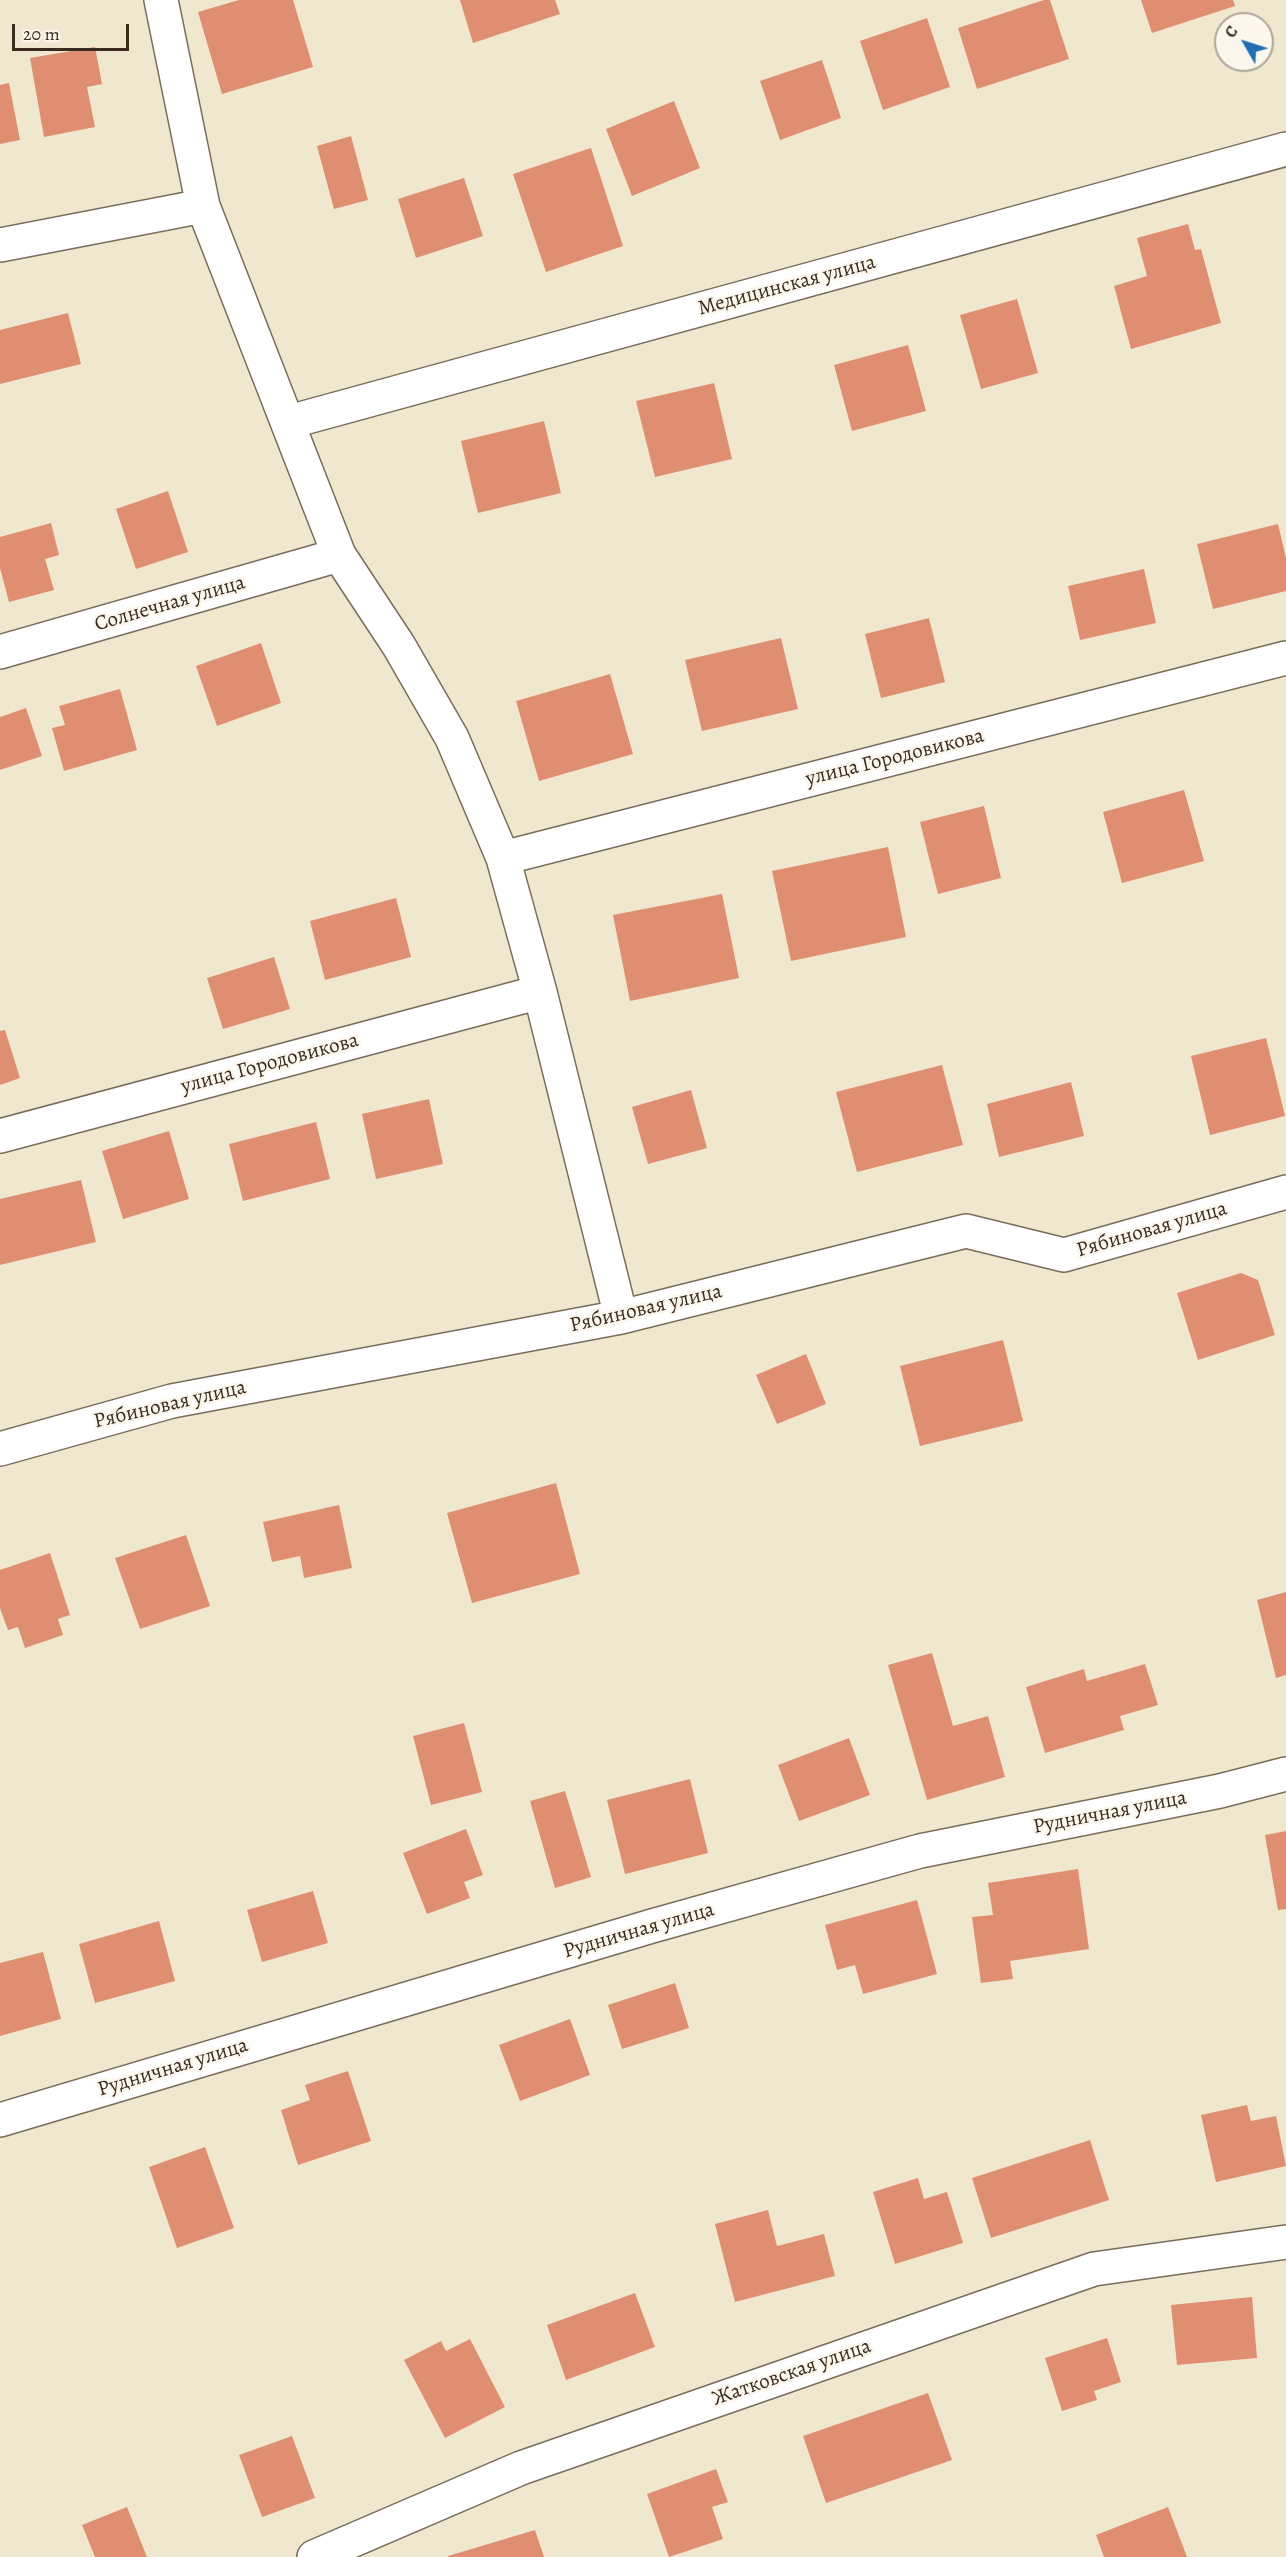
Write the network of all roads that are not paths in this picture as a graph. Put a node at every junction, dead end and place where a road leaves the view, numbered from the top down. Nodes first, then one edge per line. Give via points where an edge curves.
1 (161, 0) edge
2 (1286, 149) edge
3 (203, 206) junction
4 (0, 245) edge
5 (289, 422) junction
6 (339, 555) junction
7 (0, 652) edge
8 (1286, 658) edge
9 (503, 858) junction
10 (540, 992) junction
11 (0, 1136) edge
12 (1286, 1192) edge
13 (621, 1317) junction
14 (0, 1449) edge
15 (1286, 1774) edge
16 (0, 2120) edge
17 (1286, 2241) edge
18 (314, 2557) edge

1 - 3 street
2 - 5 street, Медицинская улица
3 - 4 street
3 - 5 street
5 - 6 street
6 - 7 street, Солнечная улица
6 - 9 street via 399,646 452,738
8 - 9 street, улица Городовикова
9 - 10 street
10 - 11 street, улица Городовикова
10 - 13 street
12 - 13 street, Рябиновая улица via 1064,1255 966,1231
13 - 14 street, Рябиновая улица via 172,1401
15 - 16 street, Рудничная улица via 1220,1791 920,1851 640,1929
17 - 18 street, Жатковская улица via 1094,2269 521,2468

